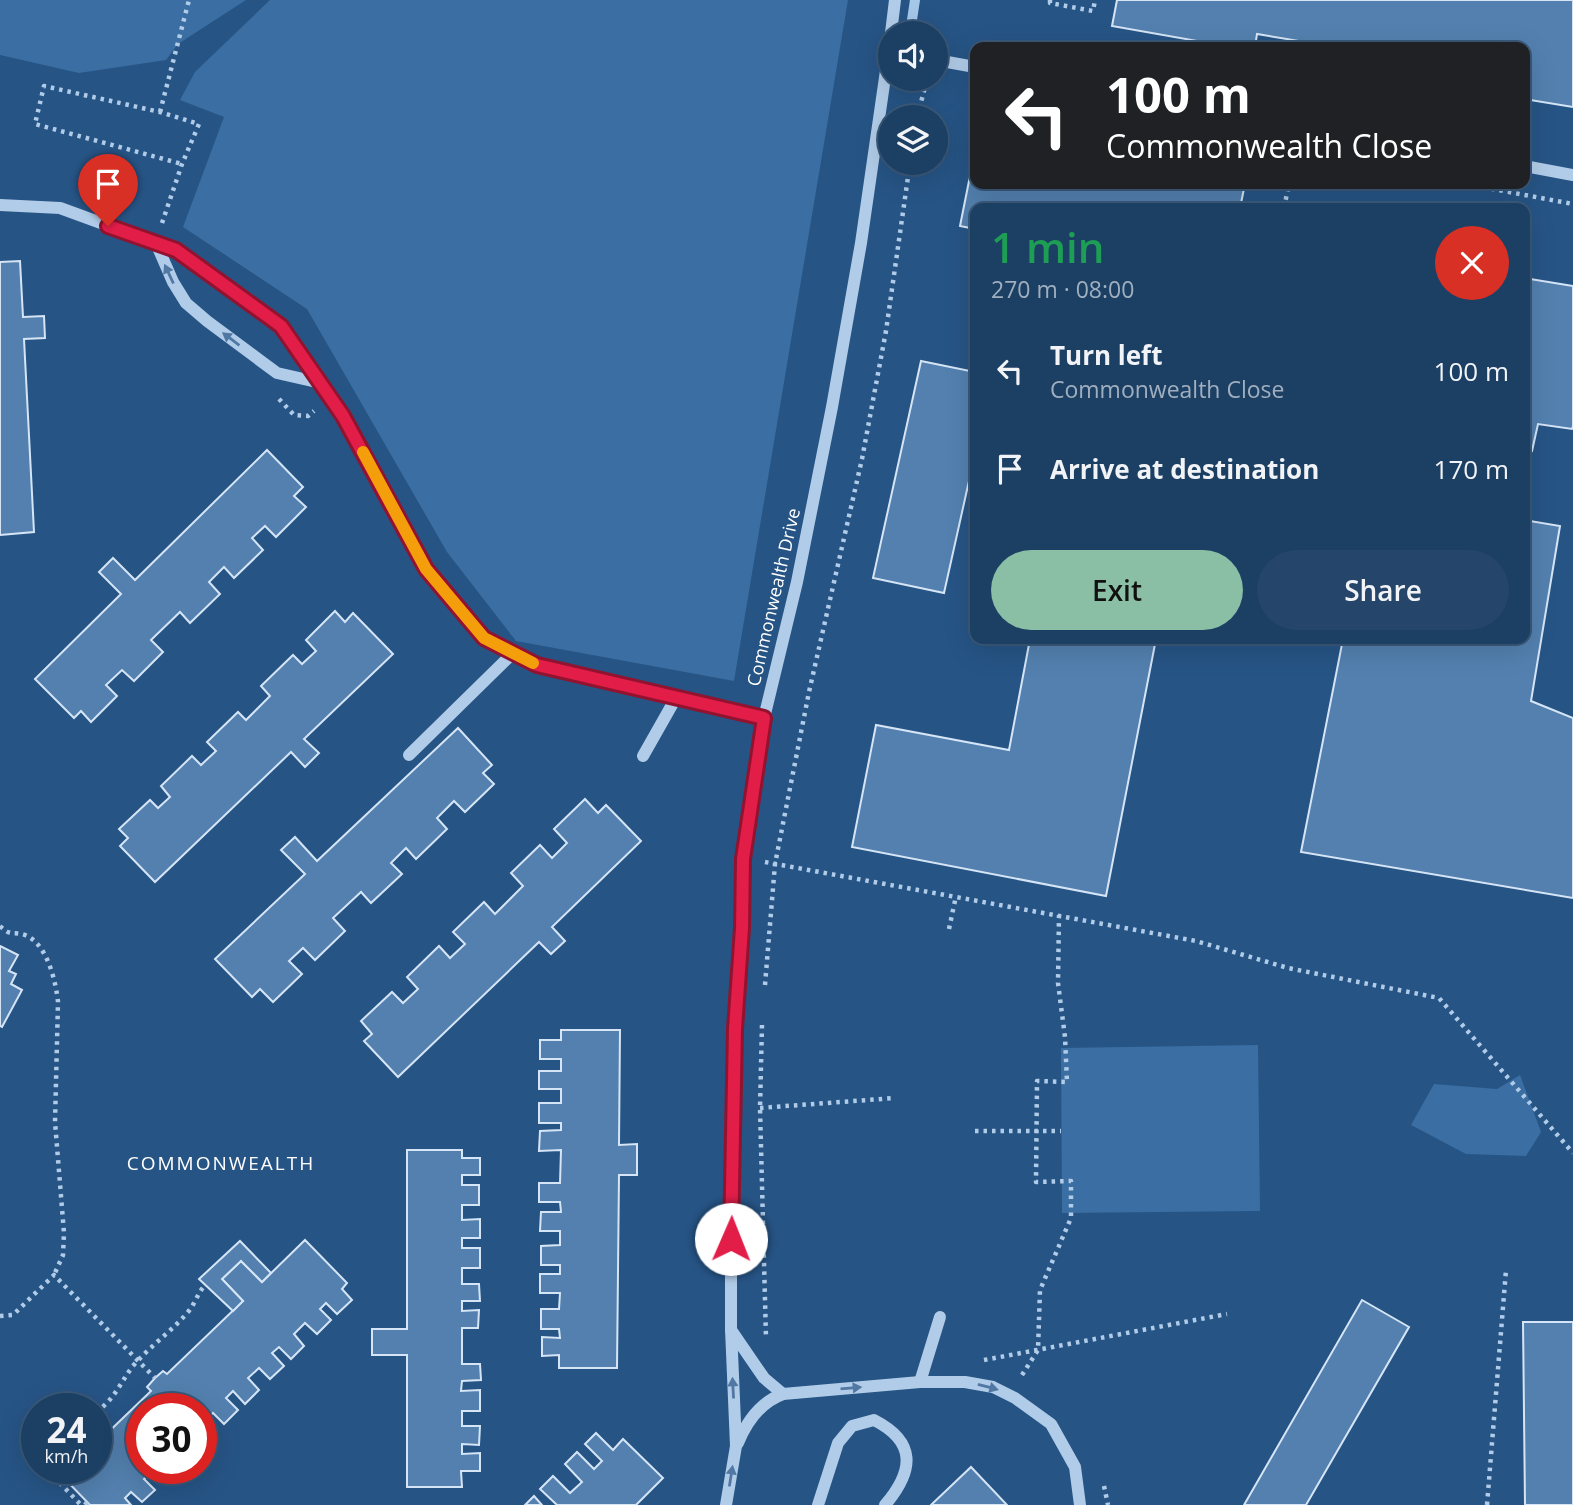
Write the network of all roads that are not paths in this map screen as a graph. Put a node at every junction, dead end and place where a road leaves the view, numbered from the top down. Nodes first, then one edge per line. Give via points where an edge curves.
1 (894, 0) edge
2 (892, 21) edge
3 (948, 62) edge
4 (970, 65) edge
5 (884, 91) edge
6 (1530, 167) edge
7 (1573, 176) edge
8 (0, 205) edge
9 (156, 243) junction
10 (321, 383) junction
11 (512, 654) junction
12 (677, 696) junction
13 (764, 718) junction
14 (409, 755) dead end
15 (643, 756) dead end
16 (940, 1317) dead end
17 (731, 1329) junction
18 (920, 1382) junction
19 (783, 1394) junction
20 (736, 1446) junction
21 (726, 1505) edge
22 (818, 1505) edge
23 (885, 1505) edge
24 (1080, 1505) edge

1 - 2 street, Commonwealth Drive
3 - 4 street
5 - 13 street, Commonwealth Drive via 832,407
6 - 7 street
8 - 9 street via 60,208
9 - 10 street via 176,250 281,326
10 -> 9 street via 277,373 207,321 186,303
10 - 11 street via 426,569 484,638
11 - 12 street via 537,665
11 - 14 street
12 - 13 street
12 - 15 street
13 - 17 street, Commonwealth Drive via 743,859 735,1029
16 - 18 street
17 - 19 street via 764,1378
20 -> 17 street, Commonwealth Drive
19 -> 18 street
18 -> 24 street via 993,1387 1051,1424 1074,1467
19 - 20 street via 746,1423
21 -> 20 street, Commonwealth Drive
22 - 23 street via 838,1443 852,1426 874,1420 891,1429 903,1446 908,1466 899,1489

